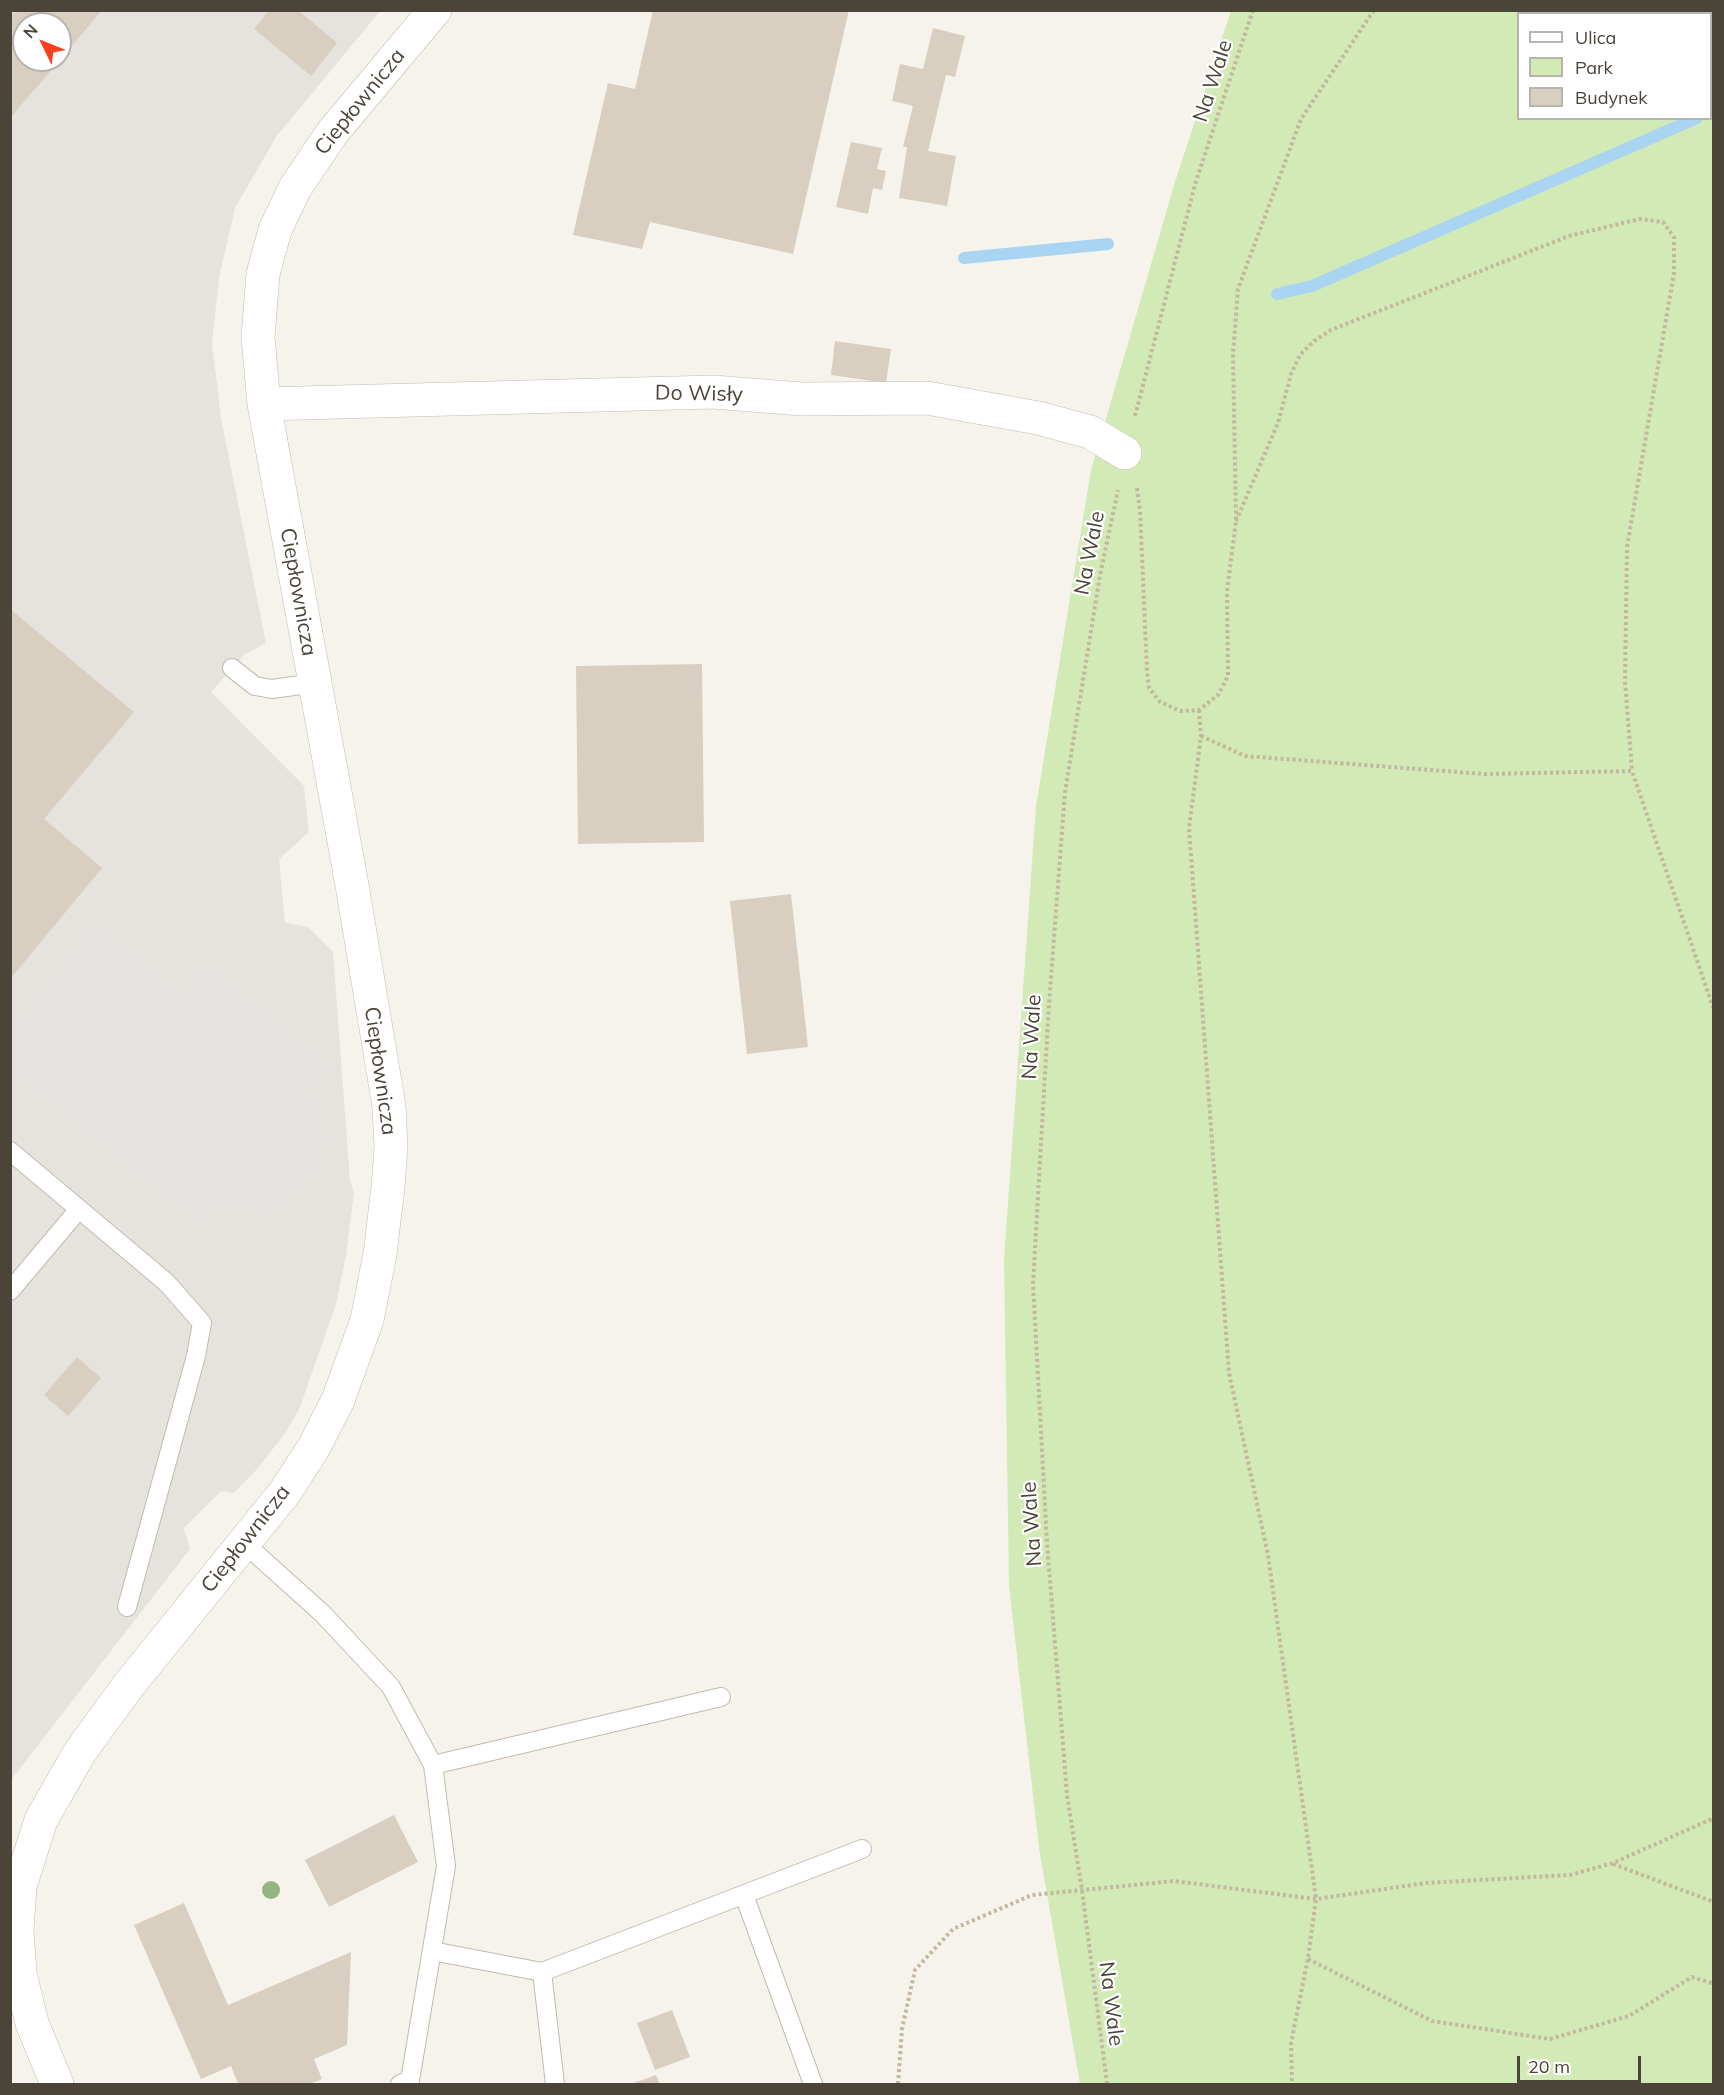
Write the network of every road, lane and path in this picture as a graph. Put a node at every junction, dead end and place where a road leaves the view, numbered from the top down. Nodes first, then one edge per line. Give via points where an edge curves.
1 (435, 10) edge
2 (1253, 10) edge
3 (1374, 10) edge
4 (264, 404) junction
5 (1125, 453) junction
6 (1236, 521) junction
7 (232, 668) dead end
8 (315, 683) junction
9 (1199, 710) junction
10 (1201, 736) junction
11 (1632, 771) junction
12 (1713, 1010) edge
13 (10, 1151) edge
14 (79, 1209) junction
15 (10, 1291) edge
16 (244, 1543) junction
17 (127, 1607) dead end
18 (722, 1697) dead end
19 (433, 1765) junction
20 (1713, 1818) edge
21 (862, 1849) dead end
22 (1613, 1863) junction
23 (15, 1885) edge
24 (1082, 1890) junction
25 (744, 1895) junction
26 (1316, 1899) junction
27 (1713, 1902) edge
28 (432, 1951) junction
29 (1308, 1959) junction
30 (542, 1972) junction
31 (1713, 1984) edge
32 (57, 2085) edge
33 (400, 2085) edge
34 (555, 2085) edge
35 (813, 2085) edge
36 (898, 2085) edge
37 (1107, 2085) edge
38 (1292, 2085) edge

1 - 4 street, Ciepłownicza via 332,133 295,188 275,230 262,274 258,337
2 - 5 path, Na Wale via 1196,181
3 - 6 path via 1301,119 1238,289 1233,354
4 - 5 street, Do Wisły via 713,392 802,399 927,398 1038,418 1090,432
4 - 8 street, Ciepłownicza
5 - 9 path via 1135,476 1140,510 1149,688 1160,702 1180,711
5 - 24 path, Na Wale via 1100,575 1065,792 1033,1284 1047,1543 1067,1795
6 - 9 path via 1227,591 1228,676 1218,694
6 - 11 path via 1278,423 1291,374 1300,355 1314,341 1331,330 1569,236 1640,219 1663,222 1674,237 1674,273 1627,547 1625,681
7 - 8 lane via 255,686 272,689
8 - 16 street, Ciepłownicza via 389,1106 388,1187 367,1320 338,1400 285,1492
9 - 10 path
10 - 11 path via 1245,756 1484,774
10 - 26 path via 1189,828 1229,1373 1268,1555
11 - 12 path
13 - 14 lane
14 - 15 lane
14 - 17 lane via 167,1283 202,1323
16 - 19 lane via 323,1614 391,1688
16 - 23 street, Ciepłownicza via 80,1752 41,1820
18 - 19 lane
19 - 28 lane via 446,1866
20 - 22 path
21 - 25 lane
22 - 26 path via 1570,1875 1426,1883
22 - 27 path
23 - 32 street, Ciepłownicza via 20,1974 32,2023
24 - 26 path via 1174,1881
24 - 36 path via 1032,1895 953,1929 915,1970 902,2029
24 - 37 path, Na Wale
25 - 30 lane
25 - 35 lane
26 - 29 path
28 - 30 lane
28 - 33 lane via 410,2080
29 - 31 path via 1432,2022 1550,2039 1629,2016 1692,1977
29 - 38 path via 1291,2043
30 - 34 lane

